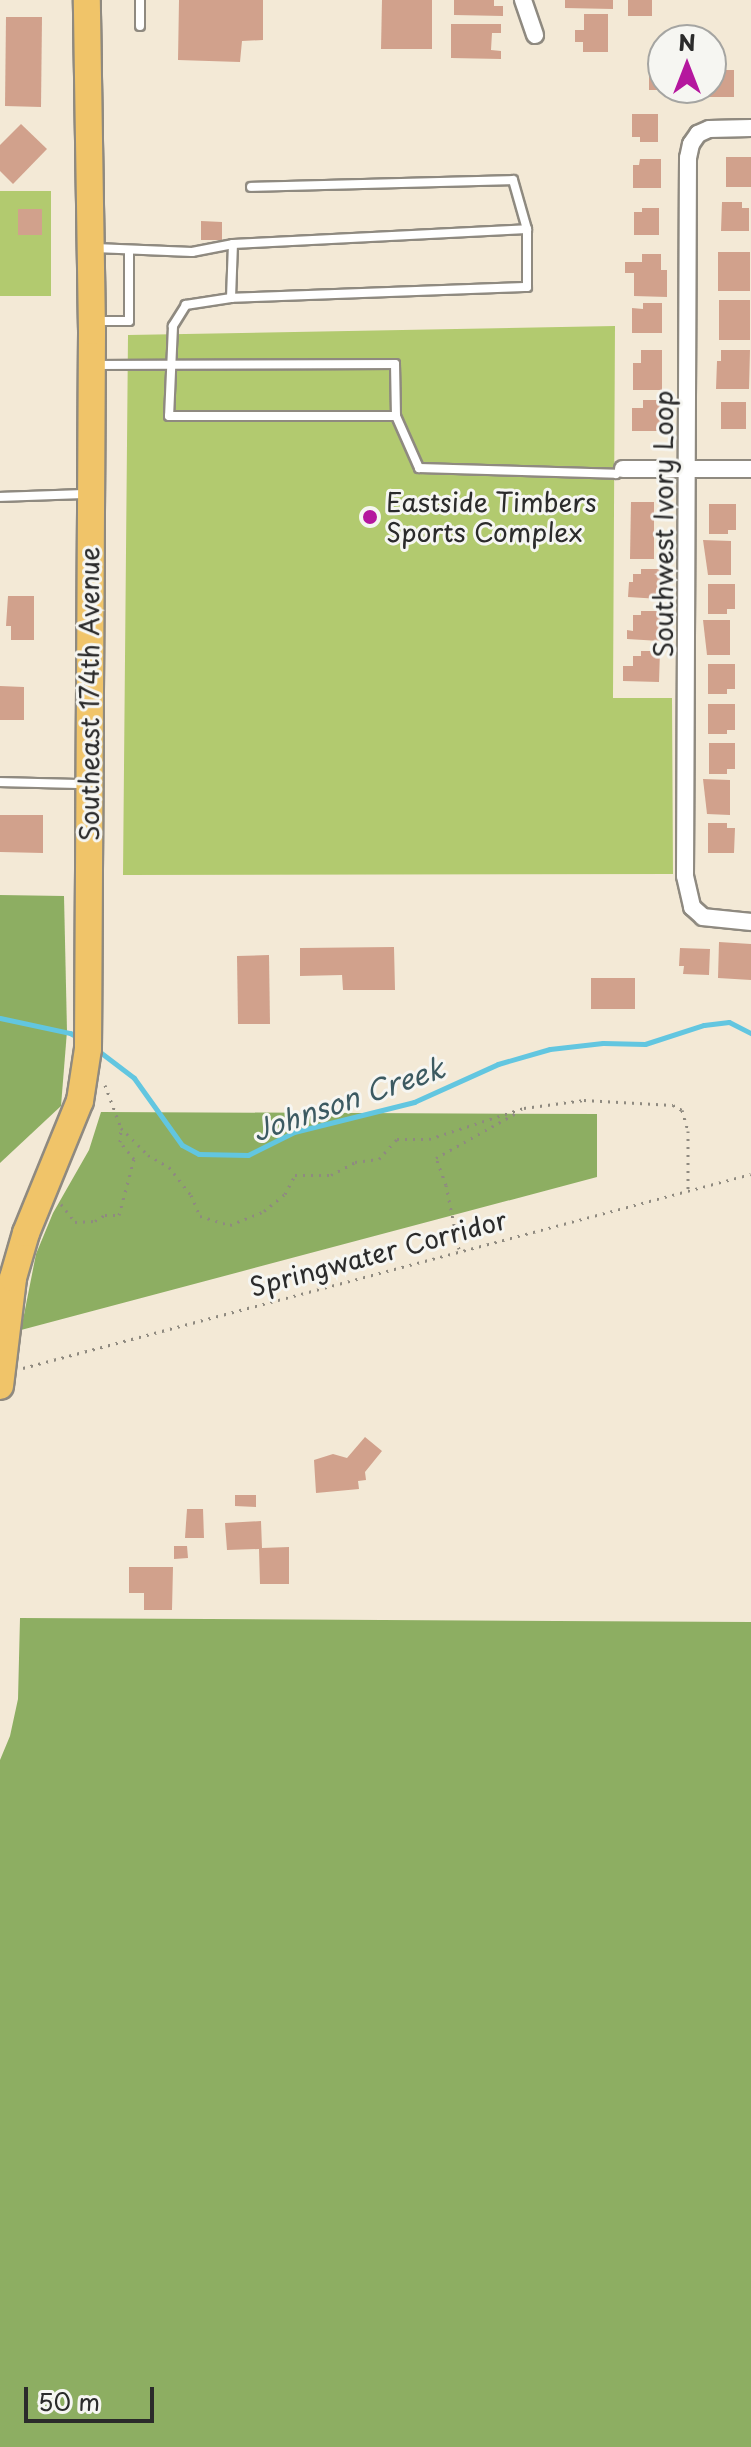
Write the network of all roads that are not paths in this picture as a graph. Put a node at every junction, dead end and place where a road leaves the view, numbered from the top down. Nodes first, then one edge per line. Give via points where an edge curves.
1 (87, 0) edge
2 (140, 0) edge
3 (523, 0) edge
4 (140, 26) dead end
5 (535, 35) dead end
6 (751, 128) edge
7 (251, 187) dead end
8 (527, 229) junction
9 (233, 244) junction
10 (90, 248) junction
11 (129, 250) junction
12 (231, 298) junction
13 (91, 321) junction
14 (170, 365) junction
15 (91, 366) junction
16 (396, 416) junction
17 (623, 469) joint
18 (687, 469) junction
19 (751, 469) edge
20 (91, 494) junction
21 (0, 497) edge
22 (0, 782) edge
23 (89, 784) junction
24 (751, 922) edge
25 (3, 1321) edge
26 (5, 1377) edge

1 - 10 main road, Southeast 174th Avenue
2 - 4 lane
3 - 5 street
6 - 18 street, Southwest Ivory Loop via 709,129 691,144
7 - 8 lane via 513,180
8 - 9 lane
8 - 12 lane via 527,287
9 - 11 lane via 192,252
9 - 12 lane
10 - 11 lane
10 - 13 main road, Southeast 174th Avenue
11 - 13 lane via 129,321
12 - 14 lane via 186,305 173,326
13 - 15 main road, Southeast 174th Avenue
14 - 15 lane
14 - 16 lane via 395,364
14 - 16 lane via 169,416
15 - 20 main road, Southeast 174th Avenue
16 - 17 lane via 416,464 426,470 616,474
17 - 18 street
18 - 19 street
18 - 24 street, Southwest Ivory Loop via 687,896 703,917
20 - 21 lane
20 - 23 main road, Southeast 174th Avenue
22 - 23 lane
23 - 25 main road, Southeast 174th Avenue via 86,1074 72,1125 19,1255
25 - 26 main road, Southeast 174th Avenue

